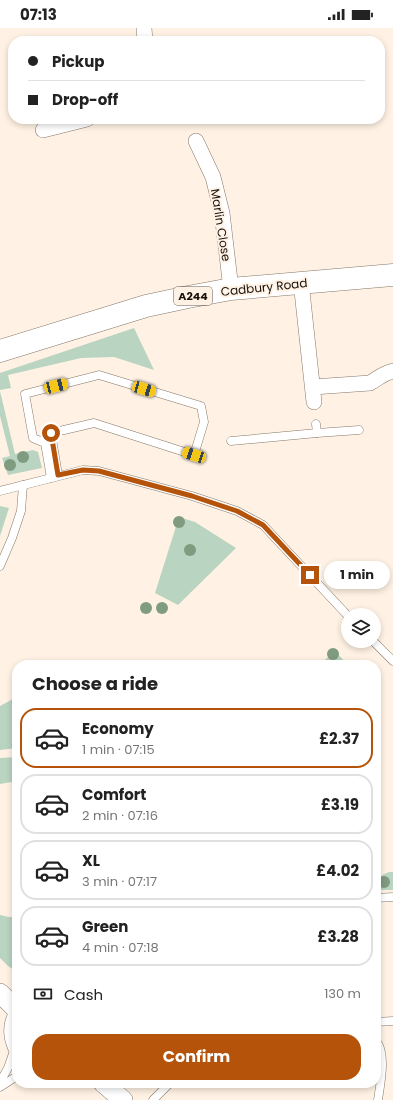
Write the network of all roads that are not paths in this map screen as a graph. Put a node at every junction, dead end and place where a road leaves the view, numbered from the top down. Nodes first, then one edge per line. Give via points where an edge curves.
1 (57, 124) edge
2 (43, 130) dead end
3 (196, 141) dead end
4 (393, 275) edge
5 (301, 282) junction
6 (231, 289) junction
7 (0, 351) edge
8 (393, 371) edge
9 (316, 424) dead end
10 (359, 430) dead end
11 (317, 433) junction
12 (231, 441) dead end
13 (55, 477) junction
14 (23, 485) junction
15 (0, 491) edge
16 (0, 566) edge
17 (341, 609) edge
18 (380, 648) edge
19 (393, 662) edge
20 (393, 897) edge
21 (381, 898) edge
22 (0, 993) edge
23 (12, 1005) edge
24 (393, 1021) edge
25 (381, 1022) edge
26 (381, 1054) edge
27 (12, 1058) edge
28 (381, 1077) edge
29 (12, 1080) edge
30 (0, 1082) edge
31 (0, 1088) edge
32 (109, 1088) edge
33 (165, 1088) edge
34 (380, 1088) edge
35 (123, 1100) edge
36 (153, 1100) edge
37 (378, 1100) edge

1 - 2 street
3 - 6 street, Marlin Close via 213,177 222,213
4 - 5 main road, Cadbury Road / A244
5 - 6 main road, Cadbury Road / A244
5 - 8 street via 313,394 370,383 386,372
6 - 7 main road, Cadbury Road / A244 via 146,306
9 - 11 lane
10 - 11 lane
11 - 12 lane
13 - 13 lane via 45,443 33,438 25,394 99,375 201,406 204,422 194,455 94,423 51,433
13 - 14 lane
13 - 17 lane via 83,470 99,471 237,511 263,525
14 - 15 lane
14 - 16 lane via 21,511
18 - 19 lane
20 - 21 lane
22 - 23 street
24 - 25 lane
26 - 28 lane via 383,1061
27 - 30 lane
29 - 31 lane
32 - 35 street
33 - 36 lane
34 - 37 lane

